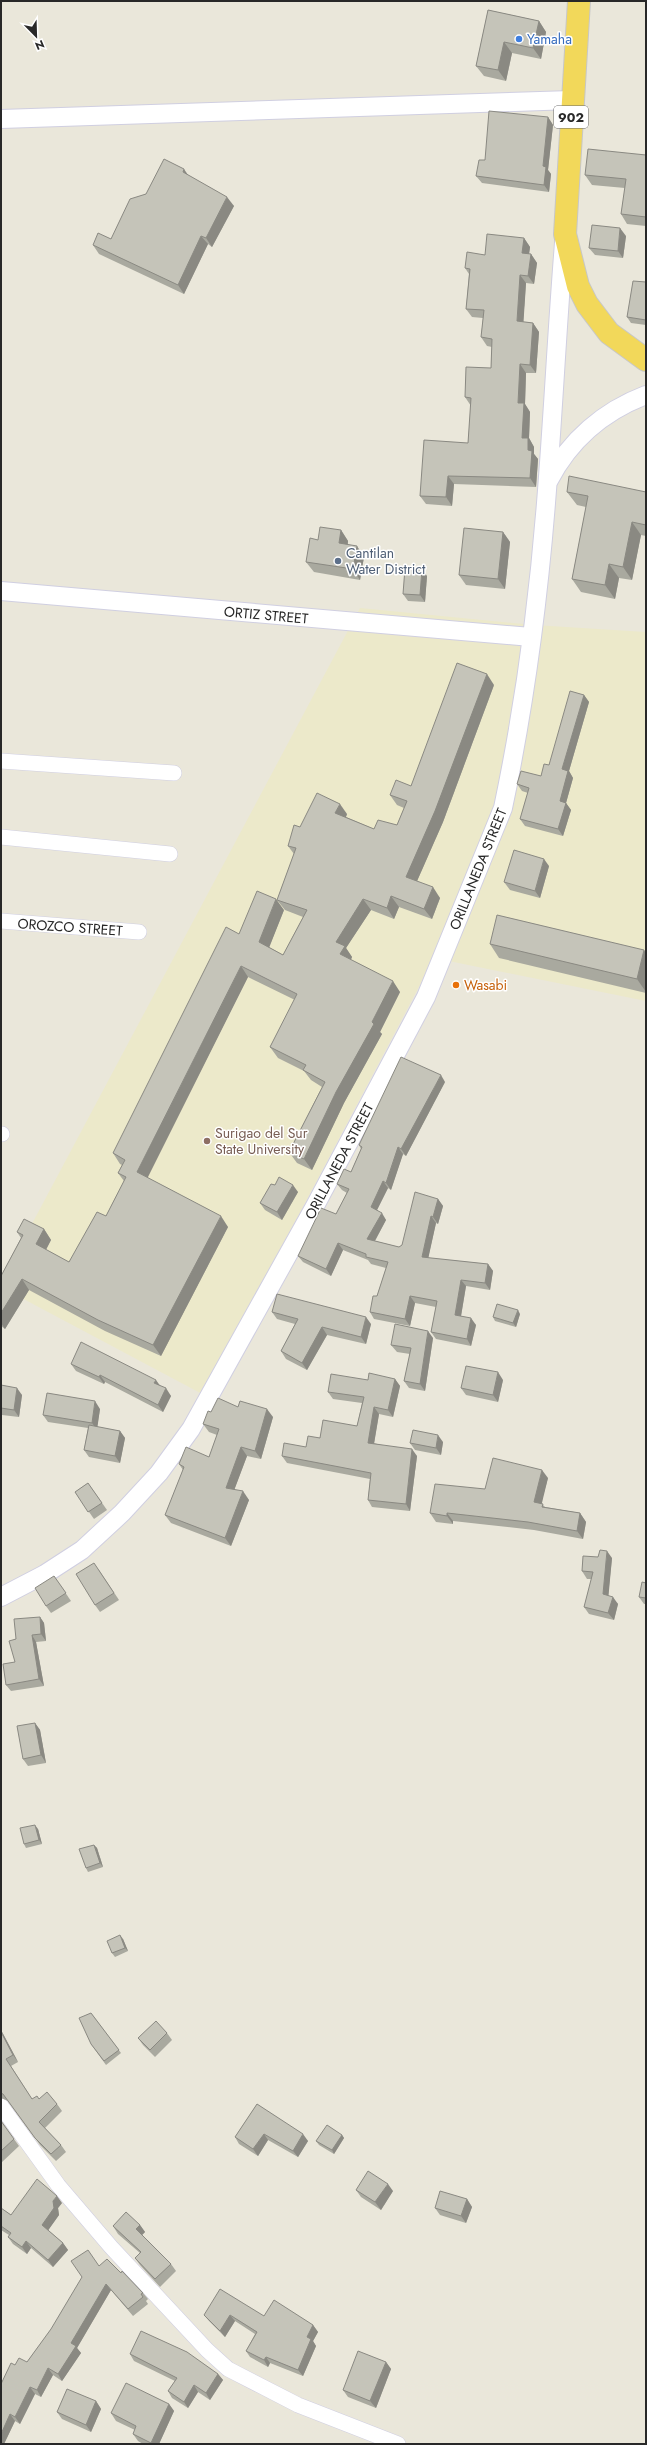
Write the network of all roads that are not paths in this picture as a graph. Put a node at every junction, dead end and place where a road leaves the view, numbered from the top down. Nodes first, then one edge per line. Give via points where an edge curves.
1 (579, 1) edge
2 (572, 100) junction
3 (1, 119) edge
4 (565, 234) junction
5 (646, 360) edge
6 (646, 395) edge
7 (547, 484) junction
8 (1, 591) edge
9 (531, 637) junction
10 (1, 761) edge
11 (174, 773) dead end
12 (1, 838) edge
13 (170, 854) dead end
14 (1, 921) edge
15 (139, 932) dead end
16 (1, 1597) edge
17 (1, 2106) edge
18 (398, 2444) edge

1 - 2 highway, 902
2 - 3 street
2 - 4 highway, 902
4 - 5 highway, 902 via 578,286 587,304 609,333
4 - 7 street, ORILLANEDA STREET
6 - 7 street via 616,409 587,431 562,458
7 - 9 street, ORILLANEDA STREET
8 - 9 street, ORTIZ STREET
9 - 16 street, ORILLANEDA STREET via 509,779 500,815 426,997 312,1213 191,1429 159,1473 122,1513 82,1550 45,1574
10 - 11 street
12 - 13 street
14 - 15 street, OROZCO STREET
17 - 18 street via 58,2185 111,2247 207,2350 228,2369 298,2405

